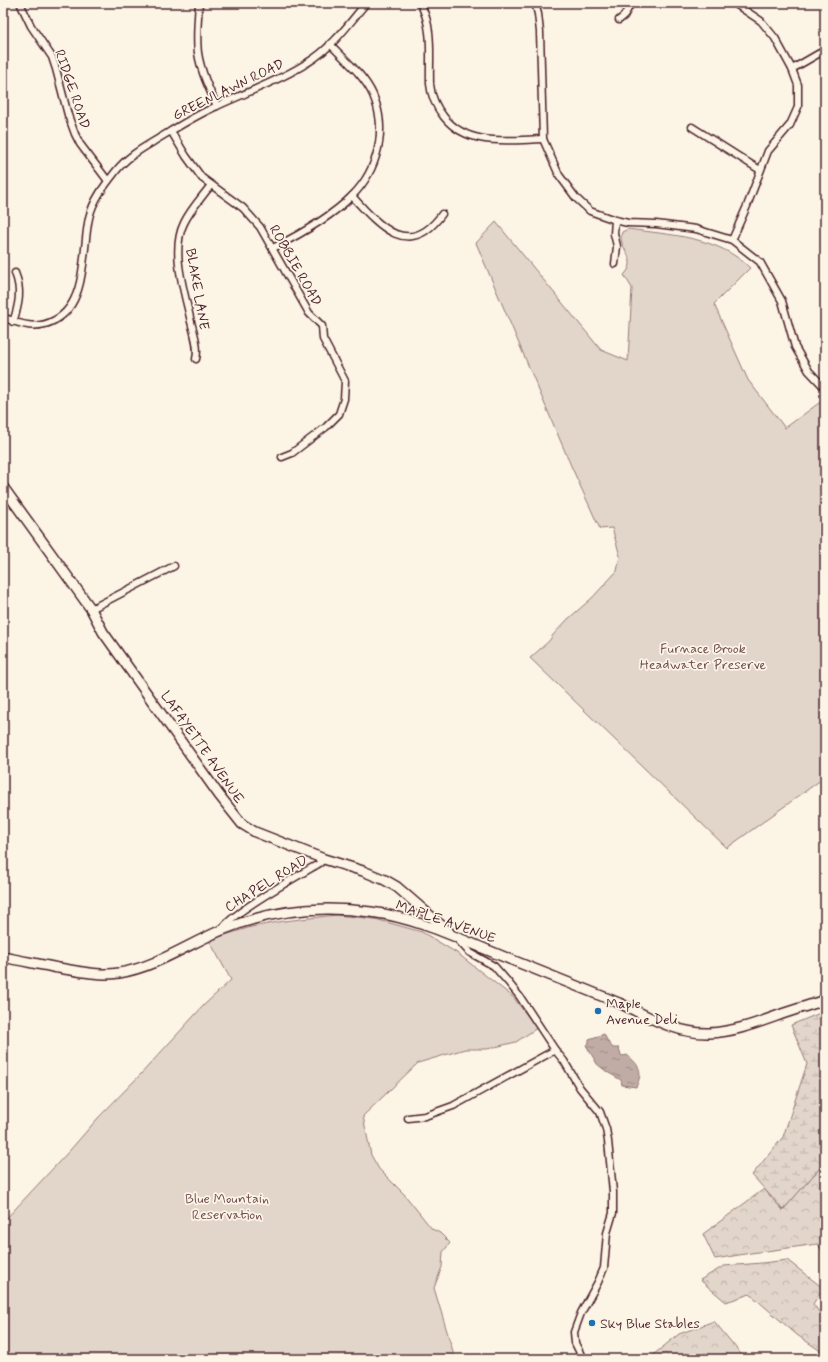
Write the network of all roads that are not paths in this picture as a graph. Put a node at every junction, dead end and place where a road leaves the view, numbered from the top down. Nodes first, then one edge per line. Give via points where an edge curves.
1 (20, 3) edge
2 (199, 3) edge
3 (366, 3) edge
4 (420, 3) edge
5 (535, 3) edge
6 (631, 3) edge
7 (734, 3) edge
8 (620, 20) dead end
9 (330, 44) junction
10 (825, 50) edge
11 (792, 69) junction
12 (217, 106) junction
13 (692, 127) dead end
14 (171, 131) junction
15 (543, 139) junction
16 (760, 170) junction
17 (108, 181) junction
18 (211, 185) junction
19 (352, 196) junction
20 (442, 214) dead end
21 (615, 220) junction
22 (732, 240) junction
23 (273, 248) junction
24 (615, 264) dead end
25 (15, 274) dead end
26 (3, 317) edge
27 (13, 322) junction
28 (196, 359) dead end
29 (825, 388) edge
30 (282, 457) dead end
31 (3, 487) edge
32 (174, 566) dead end
33 (91, 609) junction
34 (324, 859) junction
35 (222, 930) junction
36 (453, 936) junction
37 (3, 957) edge
38 (825, 1000) edge
39 (555, 1050) junction
40 (408, 1118) dead end
41 (583, 1359) edge

1 - 17 street, RIDGE ROAD via 31,26 52,57 75,134
2 - 12 street via 198,52 208,87
3 - 9 street, GREENLAWN ROAD
4 - 15 street via 428,24 430,39 431,94 440,111 456,129 483,139
5 - 15 street via 540,32
6 - 8 street
7 - 11 street via 761,21 775,38
9 - 12 street, GREENLAWN ROAD via 288,74
9 - 19 street via 361,76 373,95 379,118 378,152 367,176
10 - 11 street
11 - 16 street via 798,85 798,107 790,125 768,151
12 - 14 street, GREENLAWN ROAD
13 - 16 street
14 - 17 street, GREENLAWN ROAD via 124,162
14 - 18 street, ROBBIE ROAD via 202,178
15 - 21 street via 559,175 576,198 590,211
16 - 22 street
17 - 27 street, GREENLAWN ROAD via 89,218 78,290 71,305 58,318 40,326
18 - 23 street, ROBBIE ROAD via 243,208 260,227
18 - 28 street, BLAKE LANE via 184,222 178,243 178,261 195,338
19 - 20 street via 382,226 400,236 416,236 431,227
19 - 23 street via 297,236
21 - 22 street via 696,229
21 - 24 street
22 - 29 street via 760,262 782,301 795,347 809,371
23 - 30 street, ROBBIE ROAD via 309,313 322,326 323,339 345,381 344,399 339,414 298,449
25 - 27 street via 20,292
26 - 27 street, GREENLAWN ROAD
31 - 33 street, LAFAYETTE AVENUE
32 - 33 street
33 - 34 street, LAFAYETTE AVENUE via 104,632 242,824 255,832
34 - 35 street, CHAPEL ROAD via 245,909 225,924
34 - 36 street, LAFAYETTE AVENUE via 363,871 397,887
35 - 36 street, MAPLE AVENUE via 270,914 304,909 333,909 374,912 424,925
35 - 37 street, MAPLE AVENUE via 158,960 119,973 90,973
36 - 38 street, MAPLE AVENUE via 619,1003 668,1026 689,1032 727,1031
36 - 39 street via 469,952 494,966 501,973
39 - 40 street via 453,1106 425,1116
39 - 41 street via 564,1060 580,1088 600,1112 608,1141 613,1192 613,1213 607,1233 604,1268 574,1332 575,1343

